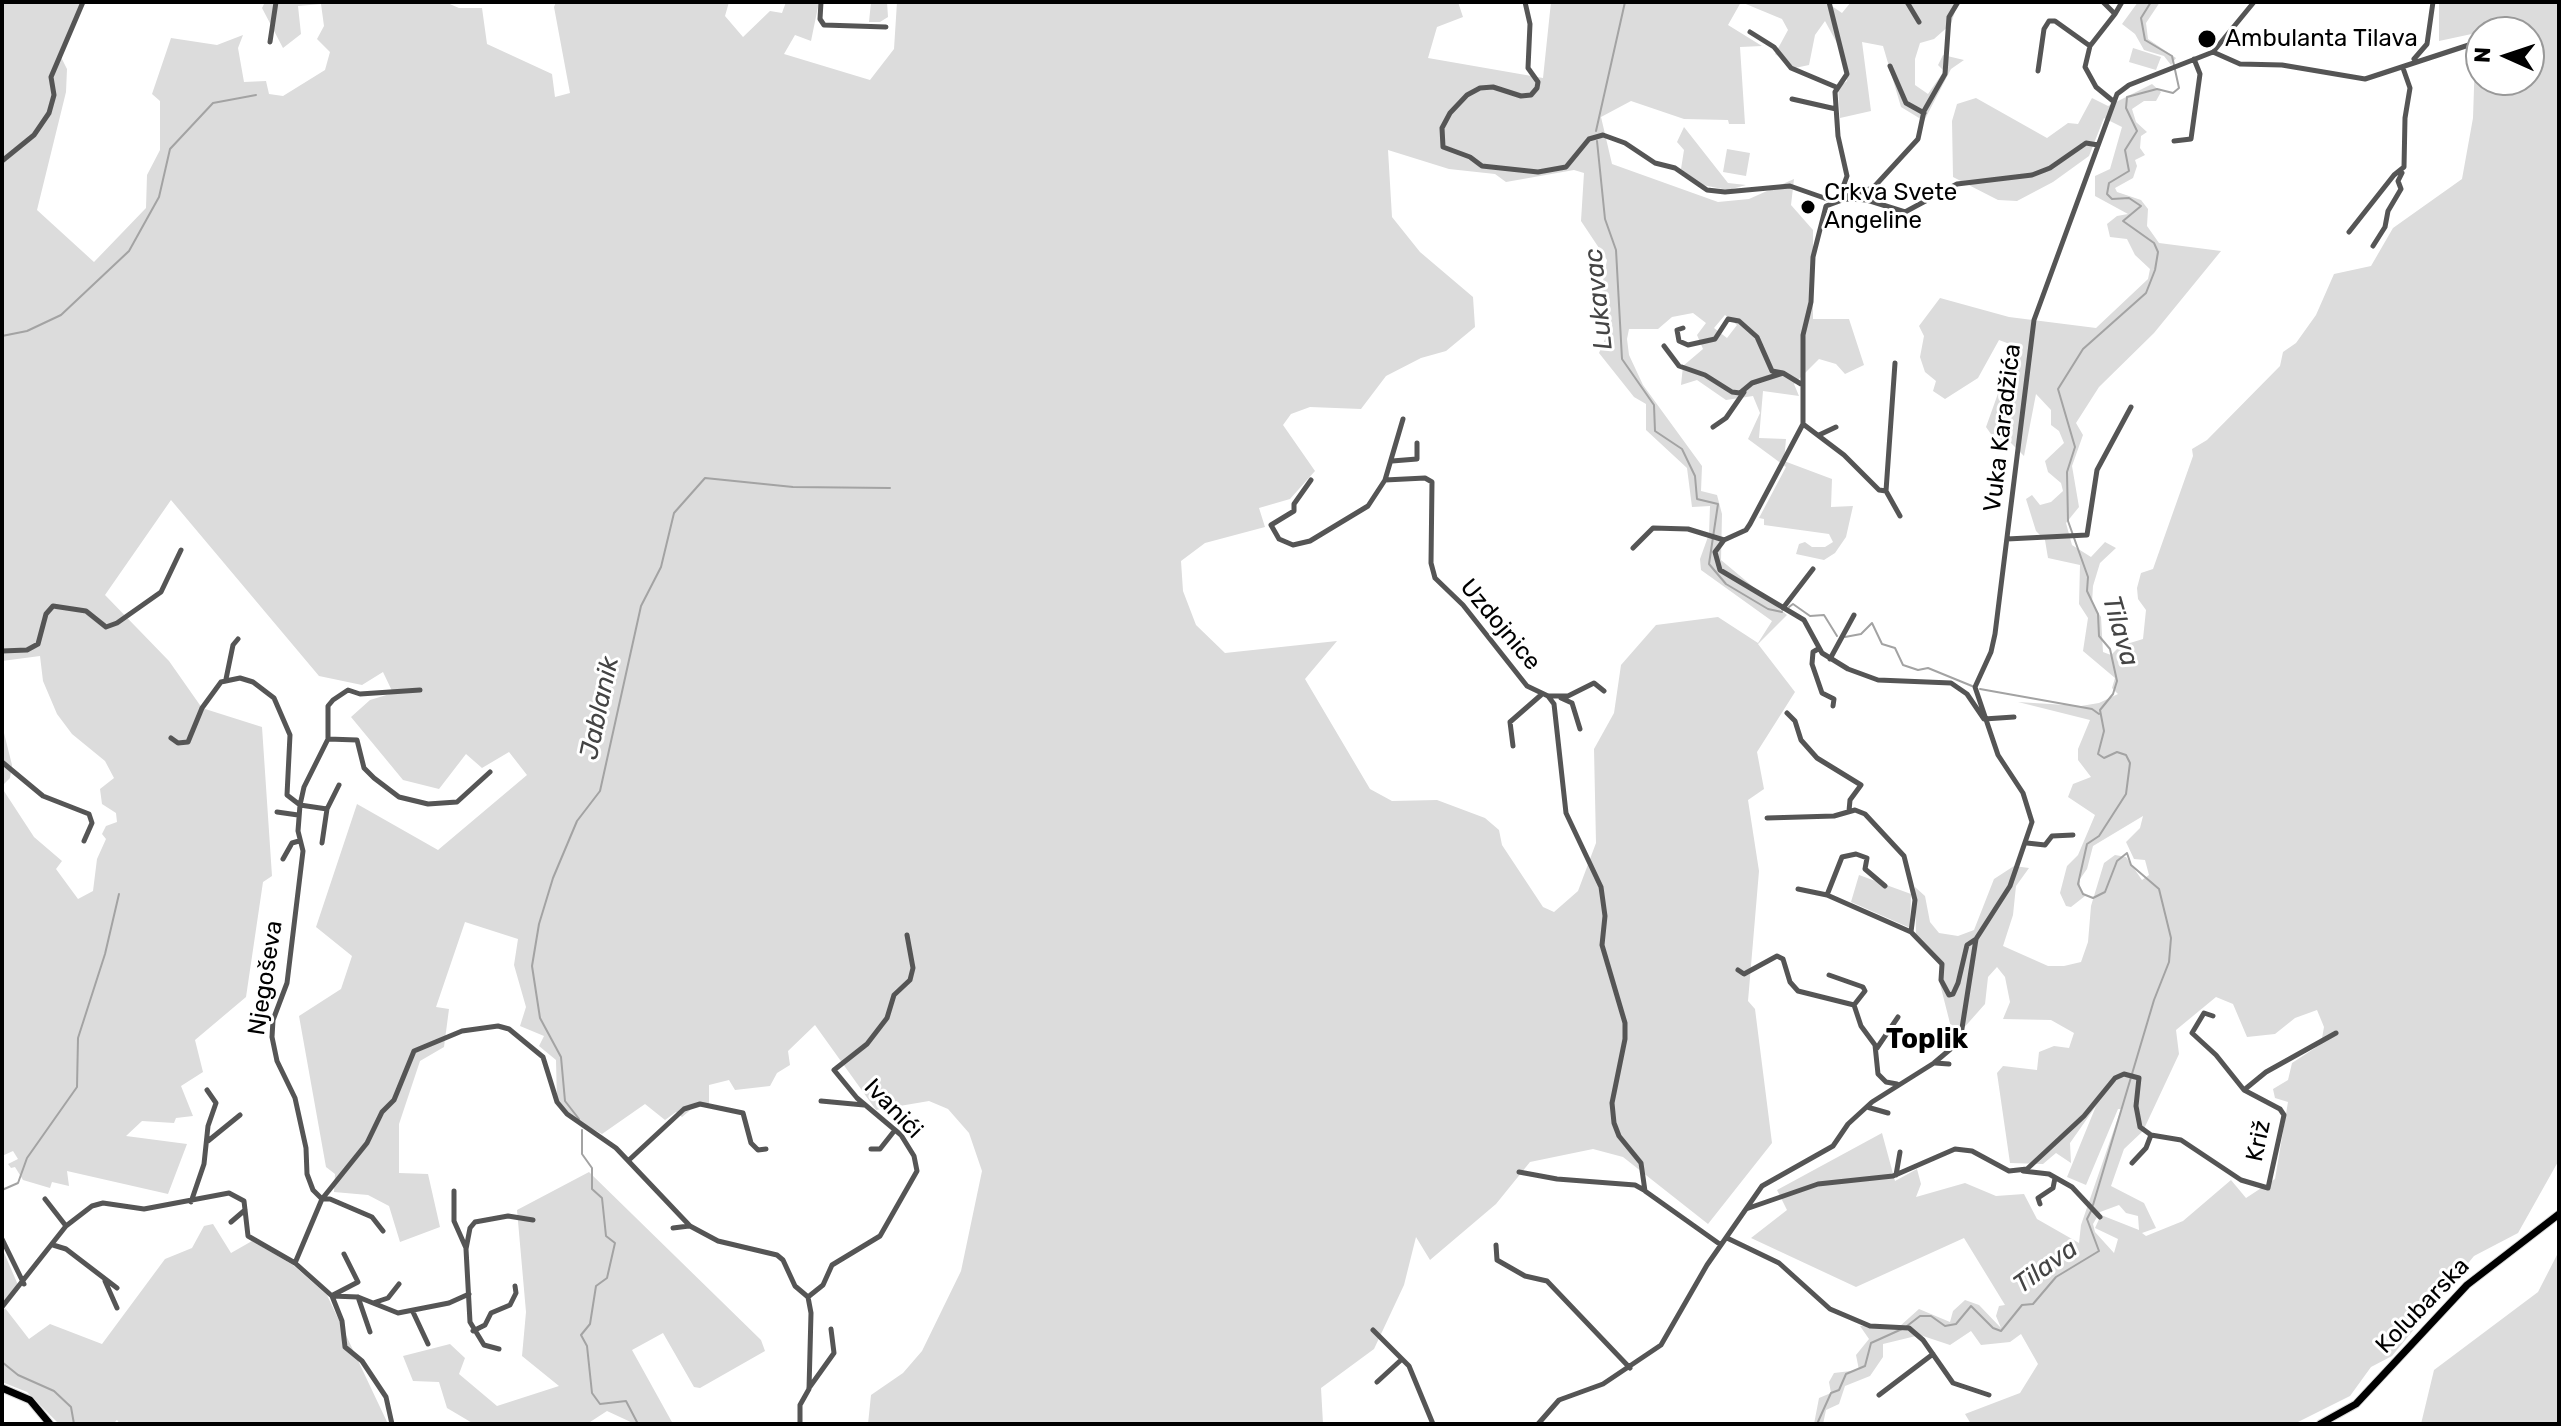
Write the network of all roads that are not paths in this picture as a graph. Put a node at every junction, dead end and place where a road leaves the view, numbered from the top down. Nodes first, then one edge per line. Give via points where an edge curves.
1 (83, 2) edge
2 (276, 2) edge
3 (821, 2) edge
4 (1525, 2) edge
5 (1829, 2) edge
6 (1907, 2) edge
7 (1958, 2) edge
8 (2103, 2) edge
9 (2122, 2) edge
10 (2254, 2) edge
11 (2433, 2) edge
12 (2115, 14) junction
13 (1919, 22) dead end
14 (886, 27) dead end
15 (1750, 32) dead end
16 (270, 42) dead end
17 (2090, 46) junction
18 (2465, 46) edge
19 (2213, 52) junction
20 (2194, 59) junction
21 (2409, 63) junction
22 (1890, 66) dead end
23 (2403, 68) junction
24 (2038, 71) dead end
25 (1836, 87) junction
26 (1792, 99) dead end
27 (2113, 101) junction
28 (1836, 109) junction
29 (1924, 113) junction
30 (2174, 141) dead end
31 (2098, 145) junction
32 (2, 161) edge
33 (2402, 172) junction
34 (1834, 201) junction
35 (2349, 232) dead end
36 (2373, 246) dead end
37 (1683, 328) dead end
38 (1664, 346) dead end
39 (1895, 363) dead end
40 (1783, 373) junction
41 (1802, 385) junction
42 (1745, 391) junction
43 (2131, 407) dead end
44 (1403, 419) dead end
45 (1803, 424) junction
46 (1713, 427) dead end
47 (1836, 427) dead end
48 (1818, 436) junction
49 (1417, 443) dead end
50 (1392, 461) junction
51 (1311, 480) dead end
52 (1385, 480) junction
53 (1886, 491) junction
54 (1900, 516) dead end
55 (2007, 539) junction
56 (1724, 540) junction
57 (1633, 548) dead end
58 (181, 550) dead end
59 (1813, 569) dead end
60 (1783, 608) junction
61 (1854, 615) dead end
62 (238, 639) dead end
63 (1818, 649) junction
64 (2, 651) edge
65 (1830, 659) junction
66 (226, 679) junction
67 (420, 690) dead end
68 (1604, 691) dead end
69 (1544, 695) junction
70 (1560, 697) junction
71 (1833, 706) dead end
72 (1787, 713) dead end
73 (2014, 717) dead end
74 (1984, 719) junction
75 (1580, 729) dead end
76 (171, 738) dead end
77 (328, 739) junction
78 (1513, 746) dead end
79 (2, 762) edge
80 (490, 772) dead end
81 (339, 785) dead end
82 (300, 805) junction
83 (327, 809) junction
84 (1849, 811) junction
85 (277, 812) dead end
86 (298, 815) junction
87 (1767, 818) dead end
88 (2073, 835) dead end
89 (84, 841) dead end
90 (299, 841) junction
91 (322, 843) dead end
92 (2027, 843) junction
93 (283, 859) dead end
94 (1885, 886) dead end
95 (1798, 889) dead end
96 (1827, 895) junction
97 (1911, 932) junction
98 (907, 935) dead end
99 (1976, 939) junction
100 (1738, 970) dead end
101 (1829, 975) dead end
102 (1854, 1005) junction
103 (2213, 1016) dead end
104 (1898, 1017) dead end
105 (2336, 1033) dead end
106 (1876, 1049) junction
107 (1934, 1063) junction
108 (1949, 1064) dead end
109 (1898, 1085) junction
110 (207, 1090) dead end
111 (2244, 1090) junction
112 (821, 1101) dead end
113 (865, 1105) junction
114 (1867, 1107) junction
115 (1888, 1113) dead end
116 (240, 1115) dead end
117 (895, 1130) junction
118 (2151, 1135) junction
119 (207, 1142) junction
120 (766, 1149) dead end
121 (871, 1149) dead end
122 (1900, 1152) dead end
123 (1907, 1158) dead end
124 (629, 1160) junction
125 (1899, 1160) junction
126 (2132, 1163) dead end
127 (2018, 1171) junction
128 (1519, 1172) dead end
129 (1896, 1175) junction
130 (2055, 1178) junction
131 (454, 1191) dead end
132 (1645, 1191) junction
133 (45, 1199) dead end
134 (322, 1199) junction
135 (191, 1203) junction
136 (2040, 1204) dead end
137 (246, 1209) junction
138 (1745, 1209) junction
139 (2557, 1216) edge
140 (2100, 1217) dead end
141 (533, 1220) dead end
142 (231, 1222) dead end
143 (66, 1226) junction
144 (690, 1226) junction
145 (673, 1228) dead end
146 (383, 1231) dead end
147 (1727, 1238) junction
148 (2, 1239) edge
149 (53, 1245) junction
150 (1496, 1245) dead end
151 (1721, 1245) junction
152 (466, 1249) junction
153 (344, 1254) dead end
154 (295, 1263) junction
155 (105, 1280) junction
156 (24, 1284) junction
157 (399, 1284) dead end
158 (515, 1286) dead end
159 (117, 1288) dead end
160 (469, 1293) junction
161 (332, 1296) junction
162 (358, 1297) junction
163 (808, 1297) junction
164 (373, 1303) junction
165 (2, 1307) edge
166 (117, 1308) dead end
167 (413, 1312) junction
168 (831, 1329) dead end
169 (1373, 1330) dead end
170 (473, 1331) junction
171 (370, 1332) dead end
172 (428, 1344) dead end
173 (499, 1349) dead end
174 (1933, 1354) junction
175 (1401, 1360) junction
176 (1630, 1368) junction
177 (1377, 1382) dead end
178 (2, 1388) edge
179 (809, 1389) junction
180 (1879, 1395) dead end
181 (1989, 1395) dead end
182 (50, 1424) edge
183 (392, 1424) edge
184 (800, 1424) edge
185 (1433, 1424) edge
186 (1538, 1424) edge
187 (2320, 1424) edge

1 - 32 street via 51,77 49,113 34,135
2 - 16 street
3 - 14 street via 824,25
4 - 34 street via 1528,68 1537,88 1521,96 1480,88 1450,113 1442,128 1443,147 1482,166 1538,172 1566,167 1589,139 1603,135 1675,168 1707,190 1790,186
5 - 25 street via 1847,74
6 - 13 street
7 - 29 street via 1949,17 1945,74
8 - 12 street
9 - 12 street
10 - 19 street
11 - 21 street via 2427,44
12 - 17 street
15 - 25 street via 1774,47 1791,68
17 - 24 street via 2066,26 2049,21
17 - 27 street via 2085,67 2096,87
18 - 21 street
19 - 20 street
19 - 23 street via 2240,64 2282,65 2365,79
20 - 27 street via 2121,90
20 - 30 street via 2200,74 2191,139
21 - 23 street
22 - 29 street via 1906,103
23 - 33 street via 2410,88
25 - 28 street
26 - 28 street
27 - 31 street, Vuka Karadžića
28 - 34 street via 1847,184
29 - 34 street via 1912,147 1876,186
31 - 34 street via 2086,143 2032,175 1957,184 1905,212 1867,200
31 - 55 street, Vuka Karadžića via 2034,320
33 - 35 street via 2394,175
33 - 36 street via 2401,189
34 - 41 street via 1823,210 1813,257
37 - 40 street via 1677,330 1679,341 1688,345 1715,339 1728,319 1739,321 1757,337 1772,371
38 - 42 street via 1679,366 1732,392
39 - 53 street
40 - 41 street
40 - 42 street via 1752,383
41 - 45 street
42 - 46 street
43 - 55 street via 2097,470 2087,535
44 - 50 street
45 - 48 street
45 - 56 street via 1746,530
47 - 48 street
48 - 53 street
49 - 50 street via 1417,459
50 - 52 street
51 - 52 street via 1294,511 1271,525 1279,539 1293,545 1310,541 1368,506
52 - 69 street, Uzdojnice via 1432,482 1435,578 1527,686
53 - 54 street
55 - 74 street, Vuka Karadžića via 1991,652 1976,680
56 - 57 street via 1688,529 1653,528
56 - 60 street, Vuka Karadžića via 1715,552 1720,570
58 - 64 street via 161,592 117,623 106,627 86,611 53,606 38,644
59 - 60 street
60 - 63 street, Vuka Karadžića via 1804,620
61 - 65 street
62 - 66 street
63 - 65 street, Vuka Karadžića
63 - 71 street via 1812,664 1822,693 1834,699
65 - 74 street, Vuka Karadžića via 1878,680 1951,683 1967,694
66 - 76 street via 209,694 188,742
66 - 82 street via 253,682 274,698 290,735 286,791
67 - 77 street, Njegoševa via 342,693 328,706
68 - 70 street via 1594,683
69 - 70 street
69 - 78 street via 1510,722
69 - 132 street, Uzdojnice via 1556,709 1566,813 1601,887 1602,945 1625,1023 1612,1115 1619,1136 1641,1163
70 - 75 street via 1572,703
72 - 84 street via 1817,758 1861,785
73 - 74 street
74 - 92 street, Vuka Karadžića via 2028,808 2032,822
77 - 80 street via 357,740 364,768 374,778 399,797 428,804 457,802
77 - 82 street, Njegoševa
79 - 89 street via 43,796 89,814 92,823
81 - 83 street
82 - 83 street
82 - 86 street, Njegoševa
83 - 91 street
84 - 87 street
84 - 97 street via 1865,814 1904,856 1915,900
85 - 86 street
86 - 90 street, Njegoševa
88 - 92 street via 2052,836 2045,845
90 - 93 street
90 - 134 street, Njegoševa via 303,851 289,966 272,1037 295,1098 307,1174
92 - 99 street, Vuka Karadžića via 2010,886
94 - 96 street via 1865,869 1867,858 1856,854 1842,857
95 - 96 street, Vuka Karadžića
96 - 97 street, Vuka Karadžića
97 - 99 street, Vuka Karadžića via 1942,964 1941,980 1951,995 1967,945
98 - 113 street, Ivanići via 910,980 894,995 887,1018 867,1044 834,1070
99 - 107 street, Vuka Karadžića via 1960,1041
100 - 102 street via 1744,974 1777,956 1798,991
101 - 102 street via 1863,987
102 - 106 street
103 - 111 street, Križ via 2203,1014 2192,1033
104 - 106 street
105 - 111 street, Križ
106 - 109 street via 1878,1074
107 - 108 street
107 - 109 street, Vuka Karadžića
109 - 114 street, Vuka Karadžića
110 - 119 street via 216,1103
111 - 118 street, Križ via 2284,1115 2268,1188 2241,1180 2181,1140
112 - 113 street
113 - 117 street, Ivanići
114 - 115 street
114 - 138 street, Vuka Karadžića via 1833,1146 1762,1186
116 - 119 street
117 - 121 street via 880,1149
117 - 163 street, Ivanići via 918,1166 910,1183 880,1236 832,1265 823,1285
118 - 126 street
118 - 127 street via 2138,1122 2139,1078 2115,1078 2048,1153
119 - 135 street
120 - 124 street via 751,1143 743,1113 700,1104 684,1109
122 - 125 street
123 - 125 street
124 - 134 street via 557,1102 543,1057 498,1026 462,1031 414,1051 394,1100
124 - 144 street
125 - 129 street
127 - 129 street via 1955,1149
127 - 130 street
128 - 132 street via 1635,1185
129 - 138 street via 1818,1184
130 - 136 street via 2053,1188 2038,1198
130 - 140 street via 2072,1187
131 - 152 street via 454,1221
132 - 151 street
133 - 143 street
134 - 146 street via 372,1217
134 - 154 street
135 - 137 street via 229,1193 244,1201
135 - 143 street via 144,1209 103,1203
137 - 142 street
137 - 154 street via 248,1236
138 - 147 street, Vuka Karadžića
139 - 187 main road, Kolubarska via 2467,1285 2364,1397
141 - 152 street via 508,1216 475,1222
143 - 149 street
144 - 145 street
144 - 163 street via 718,1241 777,1255 797,1289
147 - 151 street, Vuka Karadžića
147 - 174 street via 1779,1263 1830,1309 1870,1326 1907,1327
148 - 156 street
149 - 155 street
149 - 156 street
150 - 176 street via 1497,1260 1547,1281
151 - 176 street, Vuka Karadžića via 1661,1345
152 - 160 street
153 - 161 street via 358,1282
154 - 161 street
155 - 159 street
155 - 166 street
156 - 165 street
157 - 164 street via 388,1298
158 - 170 street via 510,1305 491,1313 485,1325
160 - 167 street via 459,1301
160 - 170 street
161 - 162 street
161 - 183 street via 345,1347 362,1361 386,1397
162 - 164 street
162 - 171 street
163 - 179 street
164 - 167 street via 398,1313
167 - 172 street
168 - 179 street via 834,1353
169 - 175 street
170 - 173 street via 484,1345
174 - 180 street
174 - 181 street via 1953,1383
175 - 177 street
175 - 185 street via 1409,1366
176 - 186 street, Vuka Karadžića via 1559,1400
178 - 182 main road via 30,1400
179 - 184 street via 800,1405

